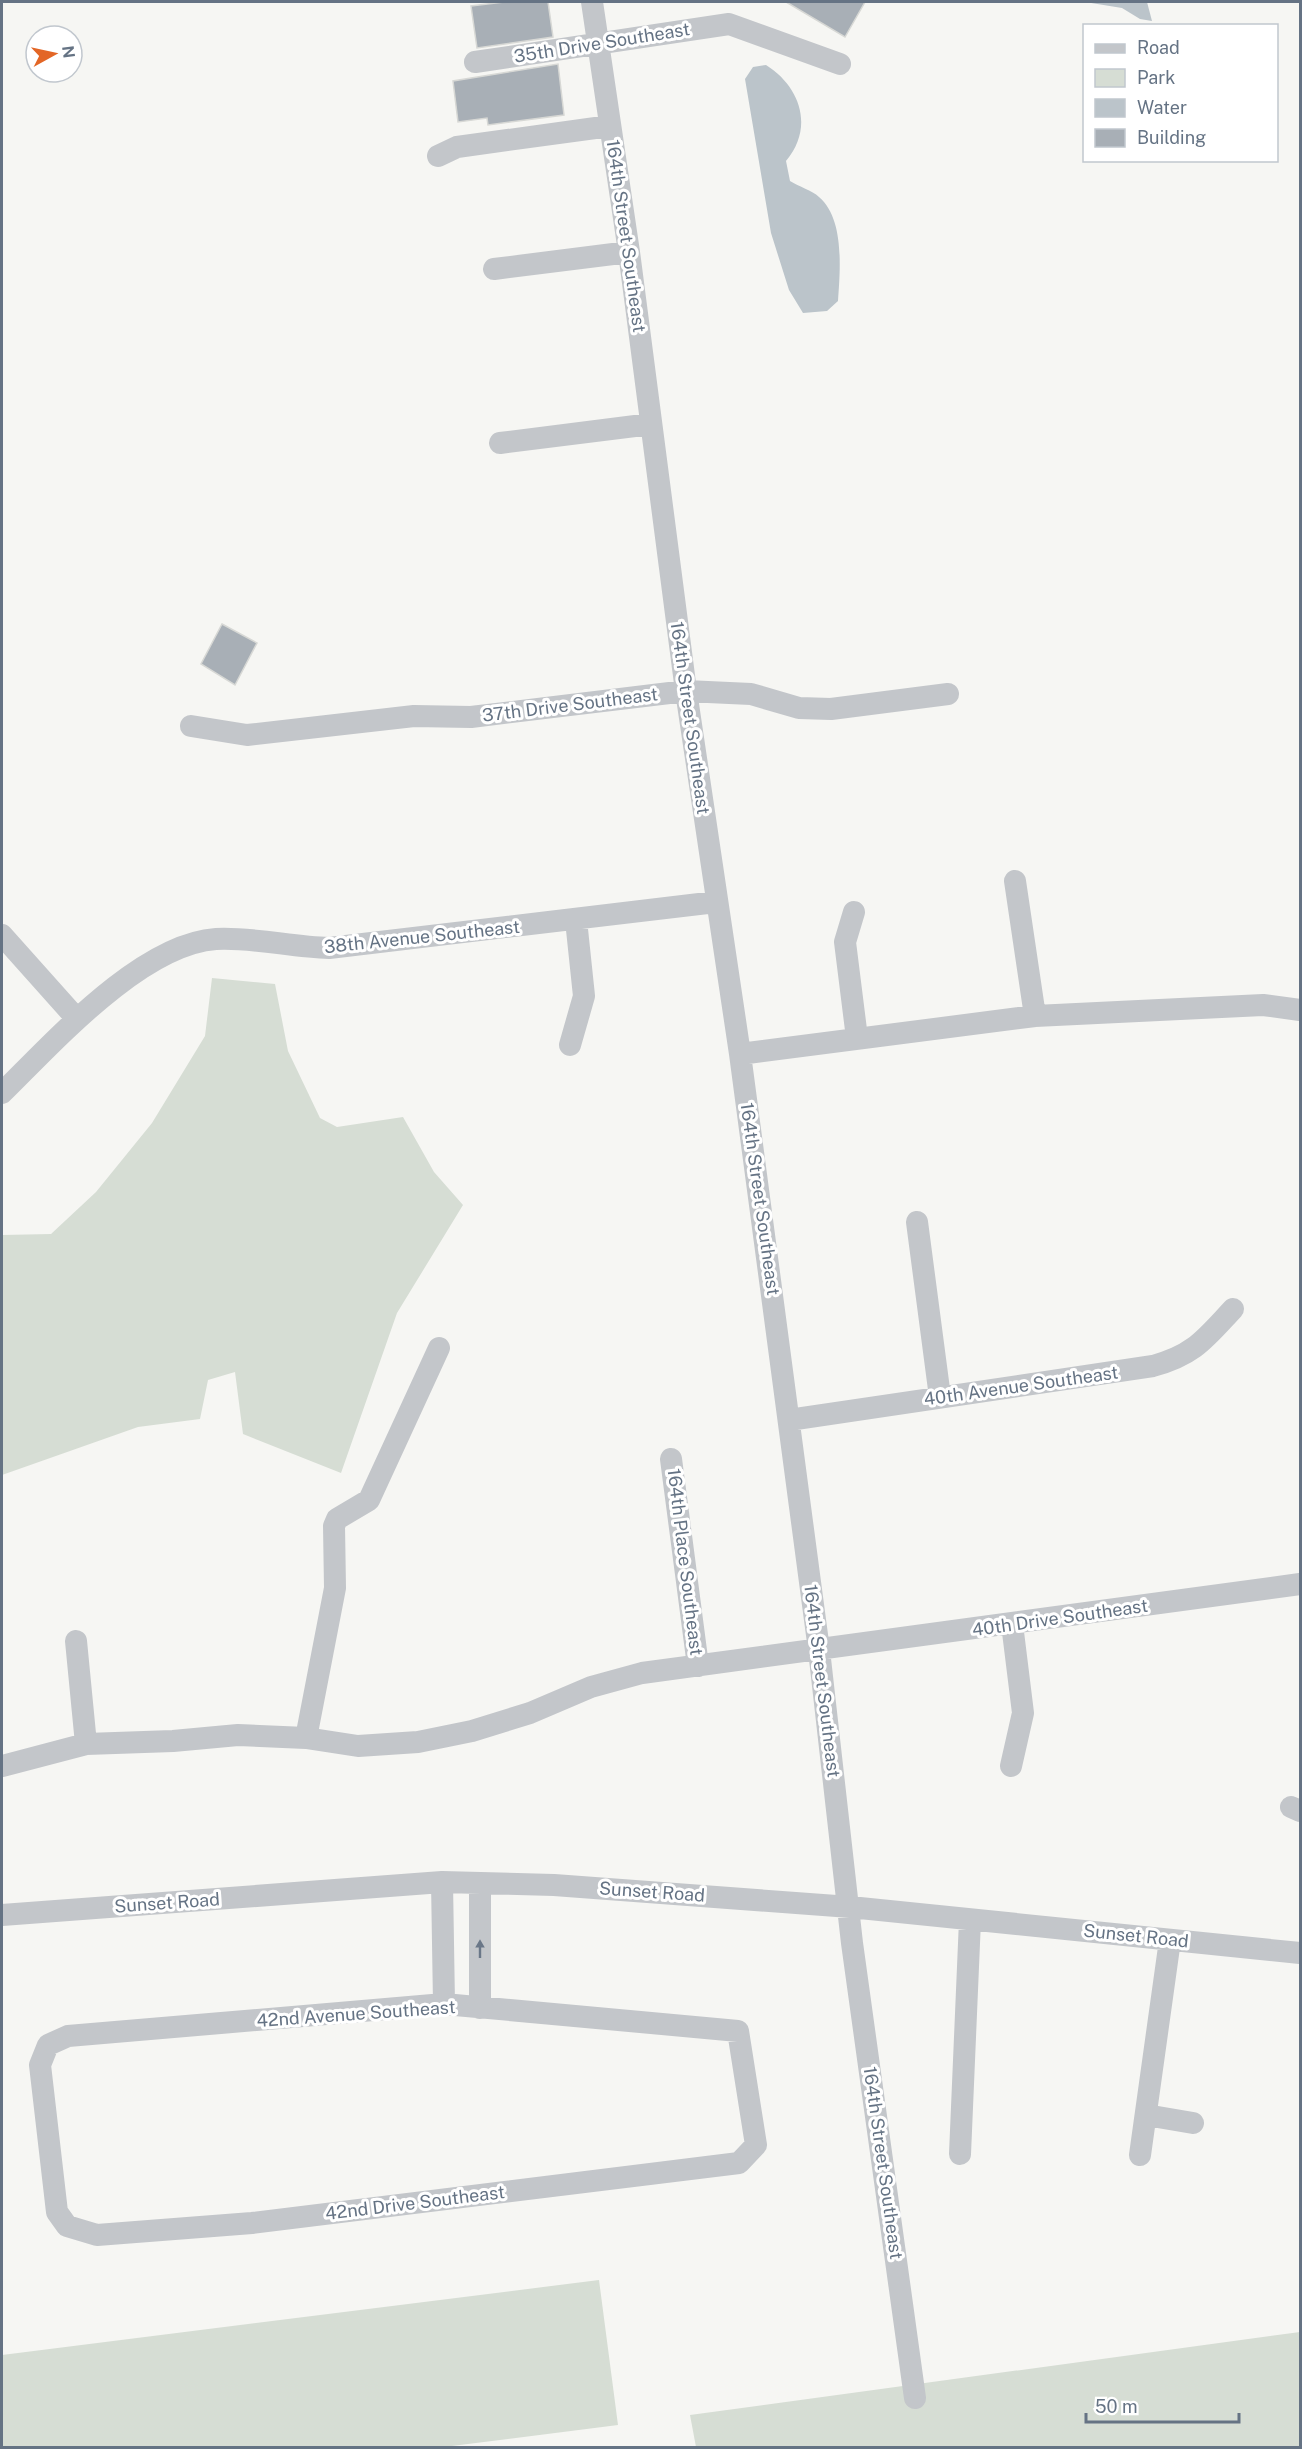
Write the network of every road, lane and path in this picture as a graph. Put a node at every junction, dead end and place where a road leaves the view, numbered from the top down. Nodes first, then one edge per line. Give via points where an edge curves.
1 (592, 2) edge
2 (598, 44) junction
3 (475, 62) dead end
4 (840, 64) dead end
5 (610, 126) junction
6 (438, 156) dead end
7 (628, 252) junction
8 (494, 269) dead end
9 (651, 424) junction
10 (500, 444) dead end
11 (686, 691) junction
12 (948, 694) dead end
13 (191, 726) dead end
14 (1016, 881) dead end
15 (716, 902) junction
16 (854, 912) dead end
17 (576, 920) junction
18 (2, 935) edge
19 (1300, 1010) edge
20 (1035, 1016) junction
21 (77, 1019) junction
22 (857, 1038) junction
23 (570, 1045) dead end
24 (740, 1054) junction
25 (2, 1094) edge
26 (917, 1222) dead end
27 (1233, 1309) dead end
28 (439, 1348) dead end
29 (940, 1397) junction
30 (789, 1420) junction
31 (671, 1459) dead end
32 (1300, 1584) edge
33 (1012, 1624) junction
34 (76, 1641) dead end
35 (819, 1650) junction
36 (698, 1666) junction
37 (306, 1738) junction
38 (86, 1744) junction
39 (2, 1766) edge
40 (1011, 1766) dead end
41 (442, 1882) junction
42 (480, 1883) junction
43 (850, 1907) junction
44 (2, 1915) edge
45 (970, 1920) junction
46 (1170, 1940) junction
47 (1300, 1953) edge
48 (444, 2004) junction
49 (480, 2008) junction
50 (1146, 2115) junction
51 (1194, 2123) dead end
52 (756, 2145) joint
53 (960, 2154) dead end
54 (1140, 2155) dead end
55 (67, 2226) joint
56 (915, 2397) dead end

1 - 2 street, 164th Street Southeast
2 - 3 street, 35th Drive Southeast
2 - 4 street, 35th Drive Southeast via 729,24
2 - 5 street, 164th Street Southeast
5 - 6 street via 457,147
5 - 7 street, 164th Street Southeast
7 - 8 street
7 - 9 street, 164th Street Southeast
9 - 10 street
9 - 11 street, 164th Street Southeast
11 - 12 street, 37th Drive Southeast via 751,694 799,708 831,709
11 - 13 street, 37th Drive Southeast via 471,717 414,716 247,735
11 - 15 street, 164th Street Southeast
14 - 20 street
15 - 17 street, 38th Avenue Southeast
15 - 24 street, 164th Street Southeast
16 - 22 street via 844,942
17 - 21 street, 38th Avenue Southeast via 329,948 214,939 158,958
17 - 23 street via 584,996
18 - 21 street
19 - 20 street via 1263,1005
20 - 22 street
21 - 25 street, 38th Avenue Southeast
22 - 24 street
24 - 30 street, 164th Street Southeast
26 - 29 street
27 - 29 street, 40th Avenue Southeast via 1180,1359
28 - 37 street via 369,1500 337,1519 334,1526 335,1588
29 - 30 street, 40th Avenue Southeast
30 - 35 street, 164th Street Southeast
31 - 36 street, 164th Place Southeast
32 - 33 street, 40th Drive Southeast
33 - 35 street, 40th Drive Southeast
33 - 40 street via 1023,1713
34 - 38 street
35 - 36 street, 40th Drive Southeast
35 - 43 street, 164th Street Southeast
36 - 37 street, 40th Drive Southeast via 642,1673 591,1687 530,1713 472,1731 418,1742 358,1746
37 - 38 street, 40th Drive Southeast via 238,1735
38 - 39 street, 40th Drive Southeast
41 - 42 street, Sunset Road
41 - 44 street, Sunset Road
41 - 48 street
42 - 43 street, Sunset Road
49 -> 42 street
43 - 45 street, Sunset Road
43 - 56 street, 164th Street Southeast
45 - 46 street, Sunset Road
45 - 53 street
46 - 47 street, Sunset Road
46 - 50 street
48 - 49 street, 42nd Avenue Southeast
48 - 55 street, 42nd Avenue Southeast via 68,2036 48,2045 40,2065 41,2076 57,2212
49 - 52 street, 42nd Avenue Southeast via 738,2031
50 - 51 street
50 - 54 street
52 - 55 street, 42nd Drive Southeast via 739,2163 252,2223 97,2235

